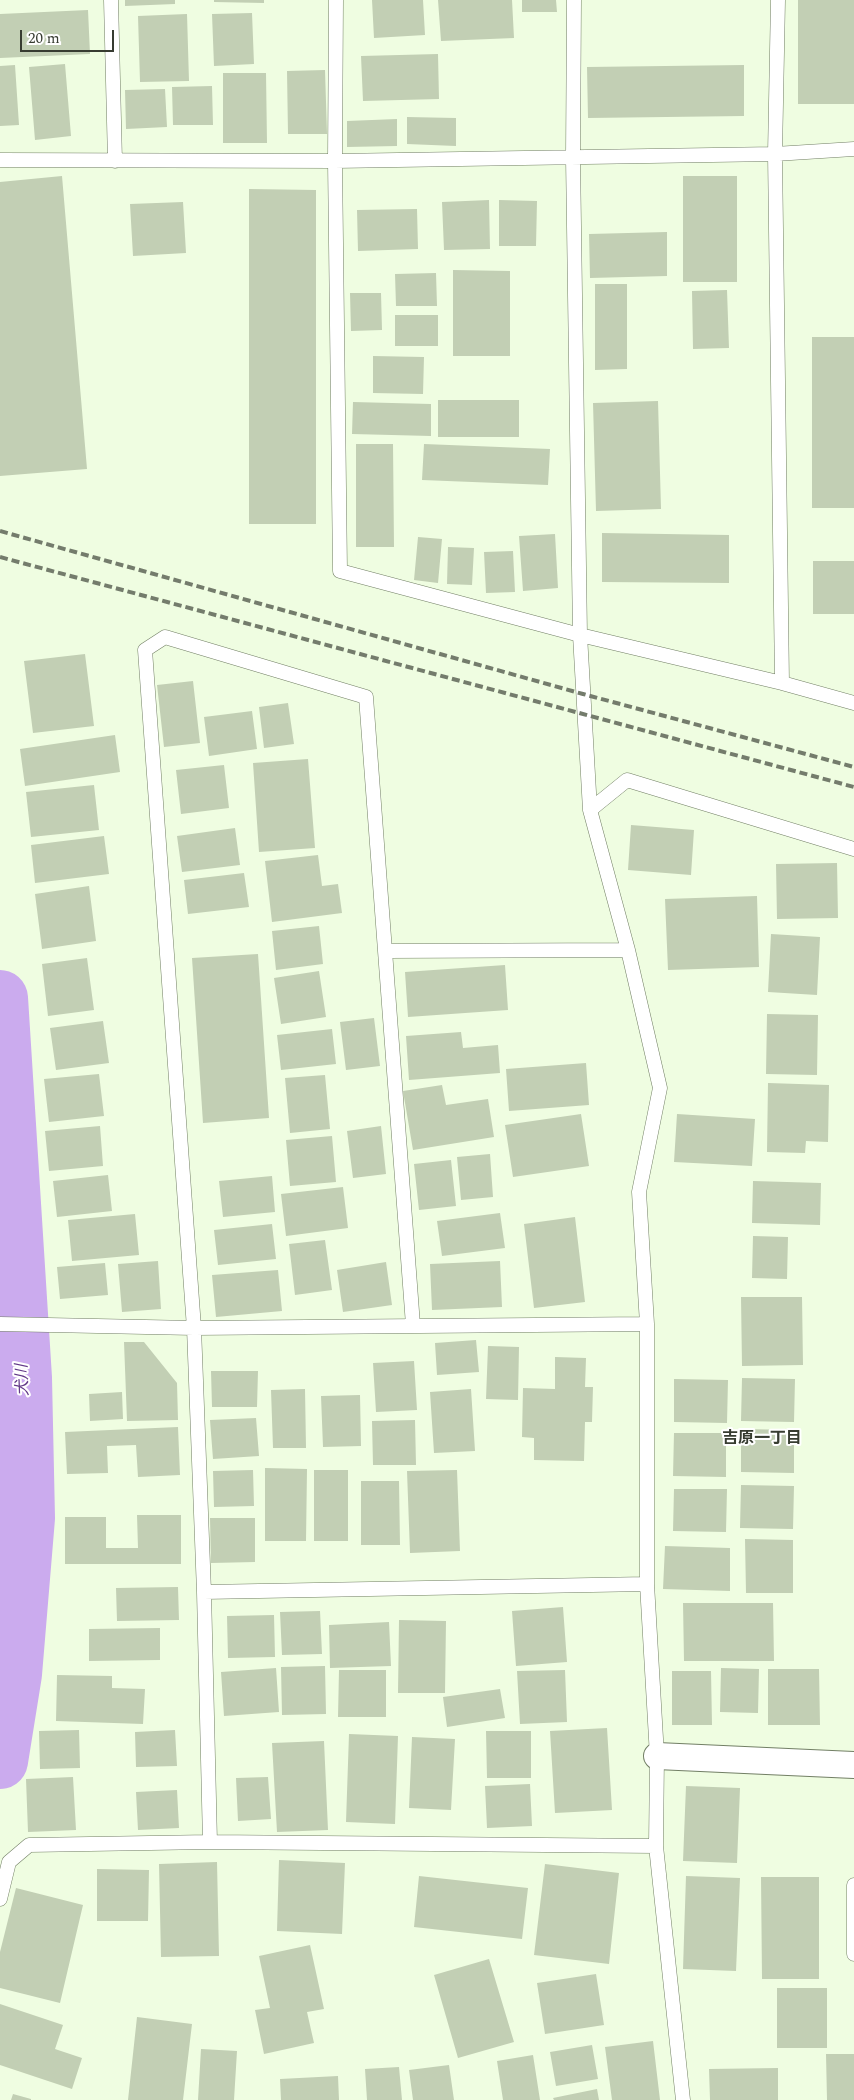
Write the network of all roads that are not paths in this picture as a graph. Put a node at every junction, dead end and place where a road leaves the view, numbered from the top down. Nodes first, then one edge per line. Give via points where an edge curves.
1 (111, 0) edge
2 (336, 0) edge
3 (574, 0) edge
4 (778, 0) edge
5 (854, 149) edge
6 (775, 154) junction
7 (573, 158) junction
8 (0, 160) edge
9 (115, 161) junction
10 (335, 162) junction
11 (580, 635) junction
12 (782, 683) junction
13 (854, 703) edge
14 (590, 810) junction
15 (854, 849) edge
16 (628, 950) junction
17 (386, 951) junction
18 (0, 1324) edge
19 (413, 1324) junction
20 (647, 1324) junction
21 (194, 1328) junction
22 (647, 1584) junction
23 (204, 1592) junction
24 (657, 1756) junction
25 (854, 1765) edge
26 (210, 1842) junction
27 (656, 1846) junction
28 (854, 1885) edge
29 (0, 1899) edge
30 (854, 1954) edge
31 (683, 2100) edge

1 - 9 lane
2 - 10 lane
3 - 7 lane
4 - 6 lane
5 - 6 lane
6 - 7 lane
6 - 12 lane
7 - 10 lane
7 - 11 lane
8 - 9 lane
9 - 10 lane
10 - 11 lane via 340,570
11 - 12 lane
11 - 14 lane
12 - 13 lane
14 - 15 lane via 627,780
14 - 16 lane
16 - 17 lane
16 - 20 lane via 660,1088 639,1192
17 - 19 lane
17 - 21 lane via 366,697 166,637 145,650
18 - 21 lane
19 - 20 lane
19 - 21 lane
20 - 22 lane
21 - 23 lane
22 - 23 lane
22 - 24 lane
23 - 26 lane
24 - 25 street
24 - 27 lane
26 - 27 lane
26 - 29 lane via 29,1845 9,1862
27 - 31 lane
28 - 30 lane

